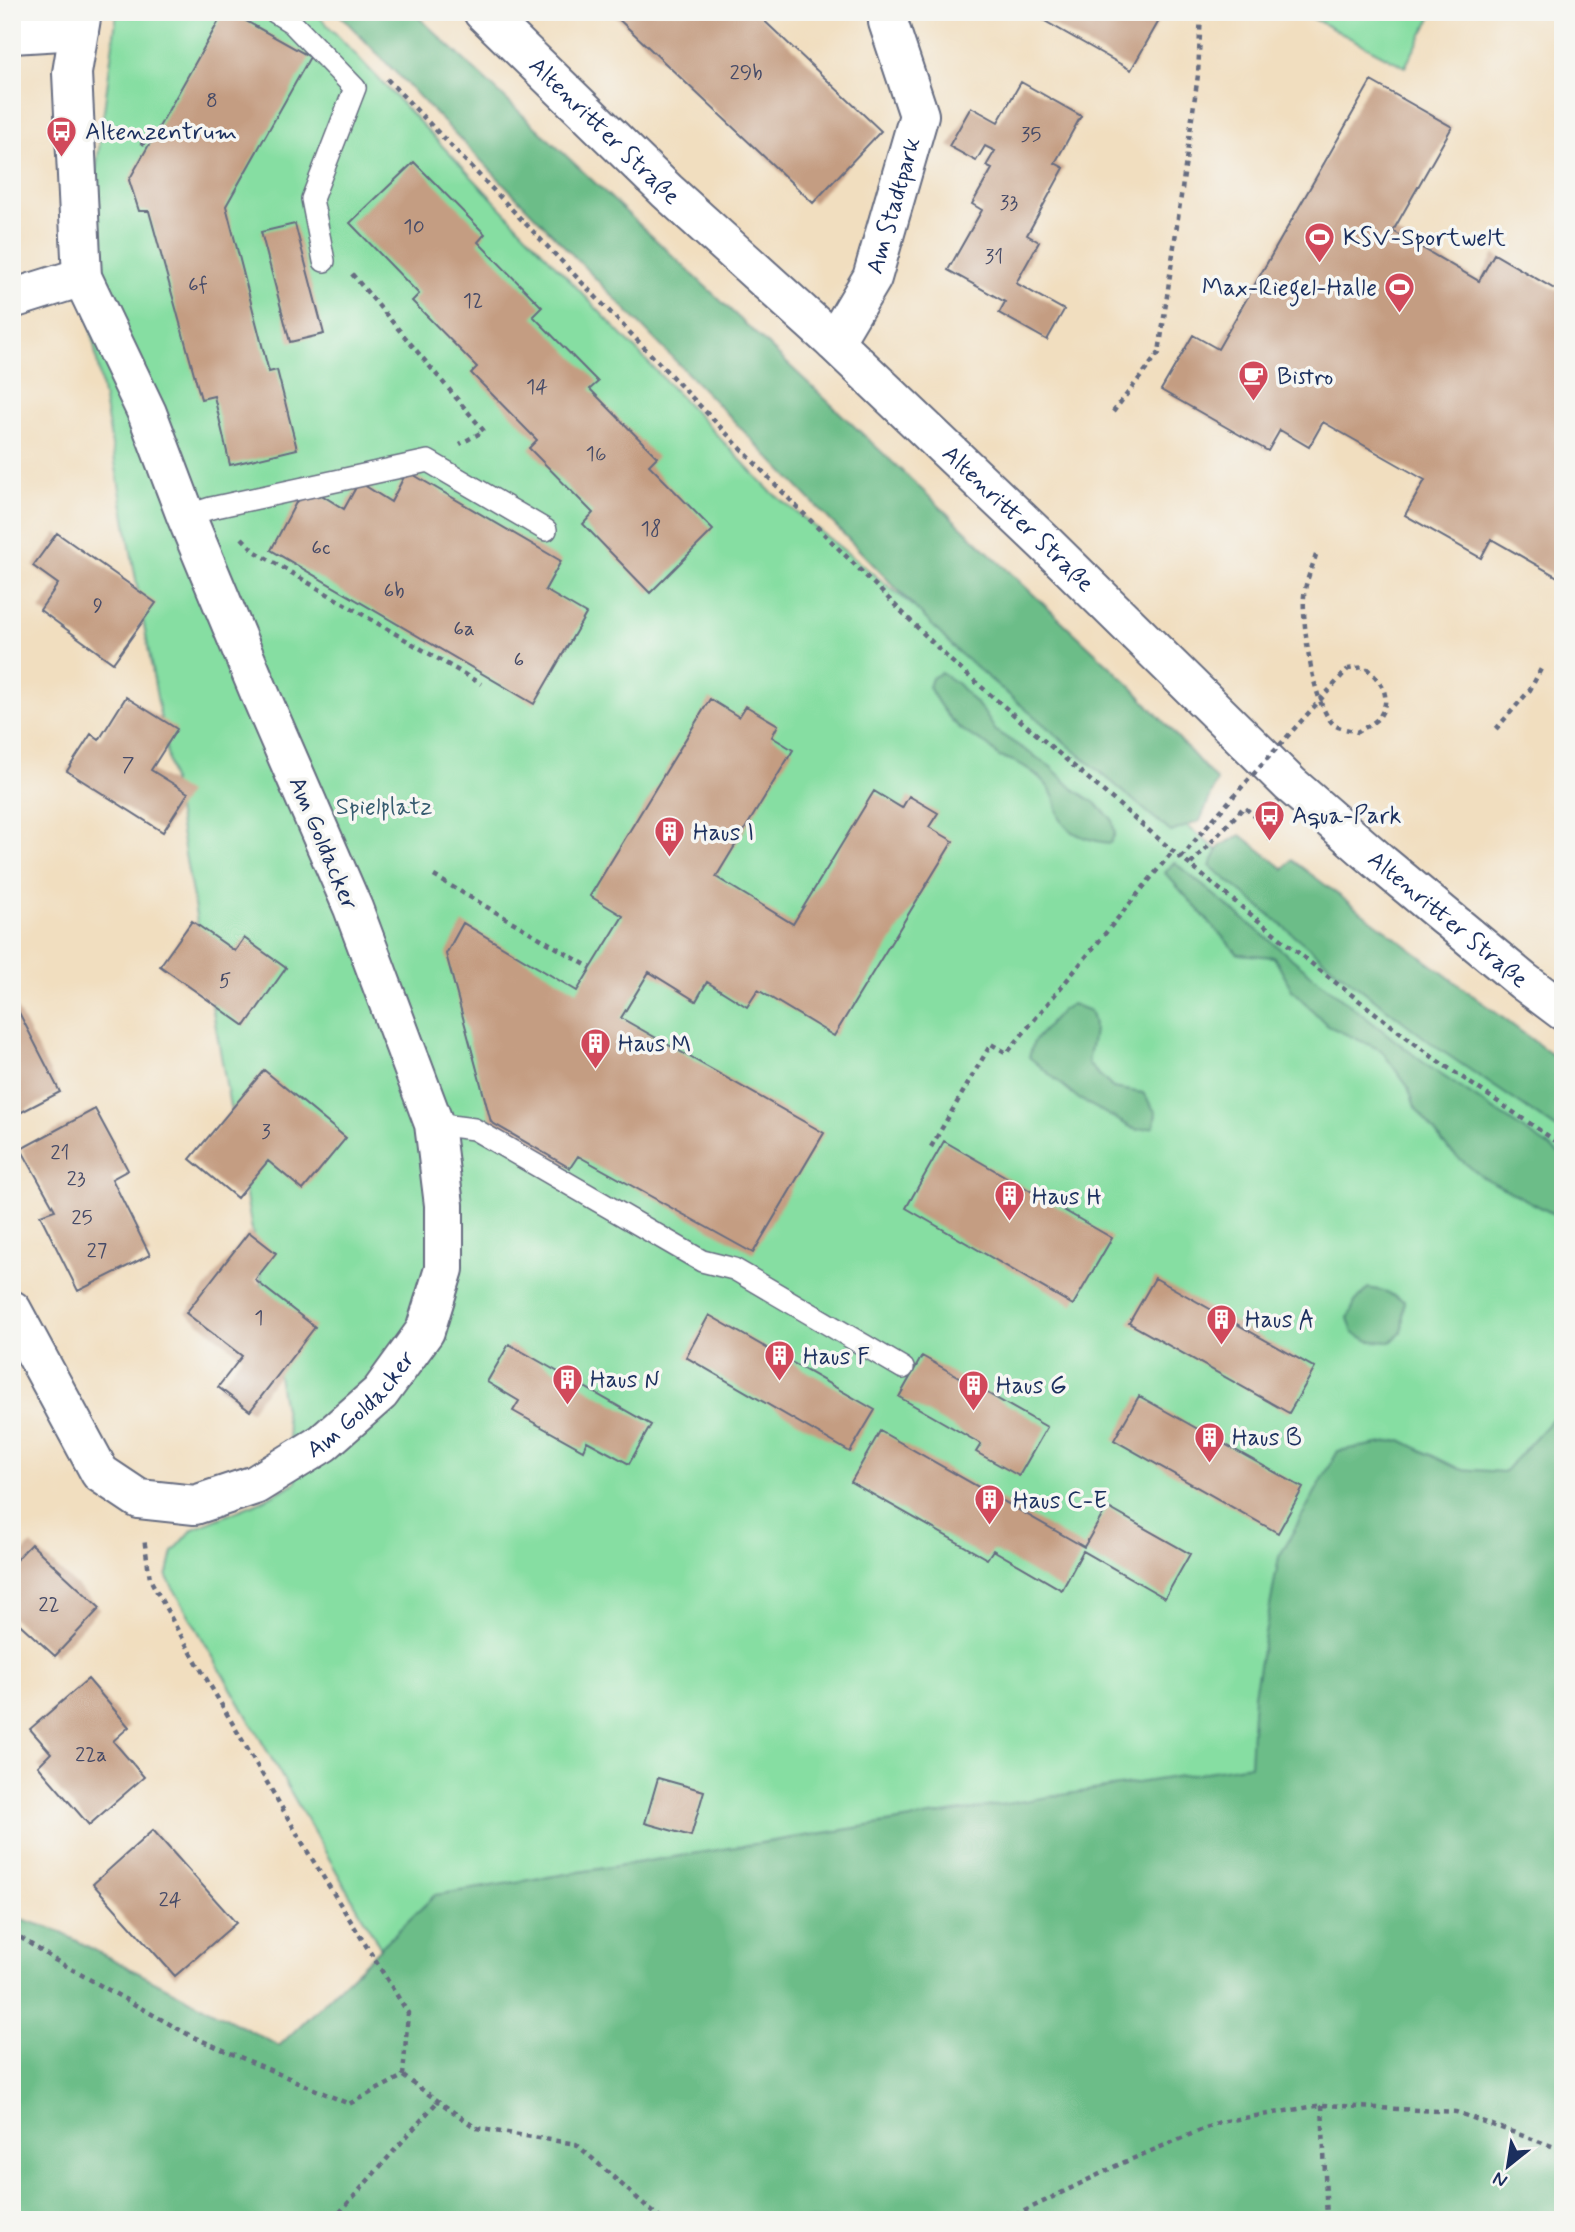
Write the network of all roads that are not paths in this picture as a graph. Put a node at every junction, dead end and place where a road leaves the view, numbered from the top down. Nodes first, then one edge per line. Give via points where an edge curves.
1 (275, 12) edge
2 (483, 12) edge
3 (886, 15) edge
4 (80, 21) edge
5 (12, 34) edge
6 (324, 261) road end
7 (82, 277) junction
8 (12, 299) edge
9 (834, 342) junction
10 (199, 512) junction
11 (546, 530) dead end
12 (1563, 1011) edge
13 (434, 1124) junction
14 (12, 1310) edge
15 (903, 1368) dead end

1 - 6 lane via 291,22 355,88 312,199
2 - 9 street, Altenritter Straße via 667,191
3 - 9 street, Am Stadtpark via 919,115 872,278
4 - 5 street, Am Goldacker
4 - 7 street, Am Goldacker via 72,73
7 - 8 street
7 - 10 street, Am Goldacker
9 - 12 street, Altenritter Straße via 1290,784
10 - 11 lane via 428,461
10 - 13 street, Am Goldacker
13 - 14 street, Am Goldacker via 444,1205 444,1269 425,1331 380,1393 323,1443 255,1485 195,1504 139,1499 100,1473
13 - 15 lane via 474,1129 702,1261 734,1269

